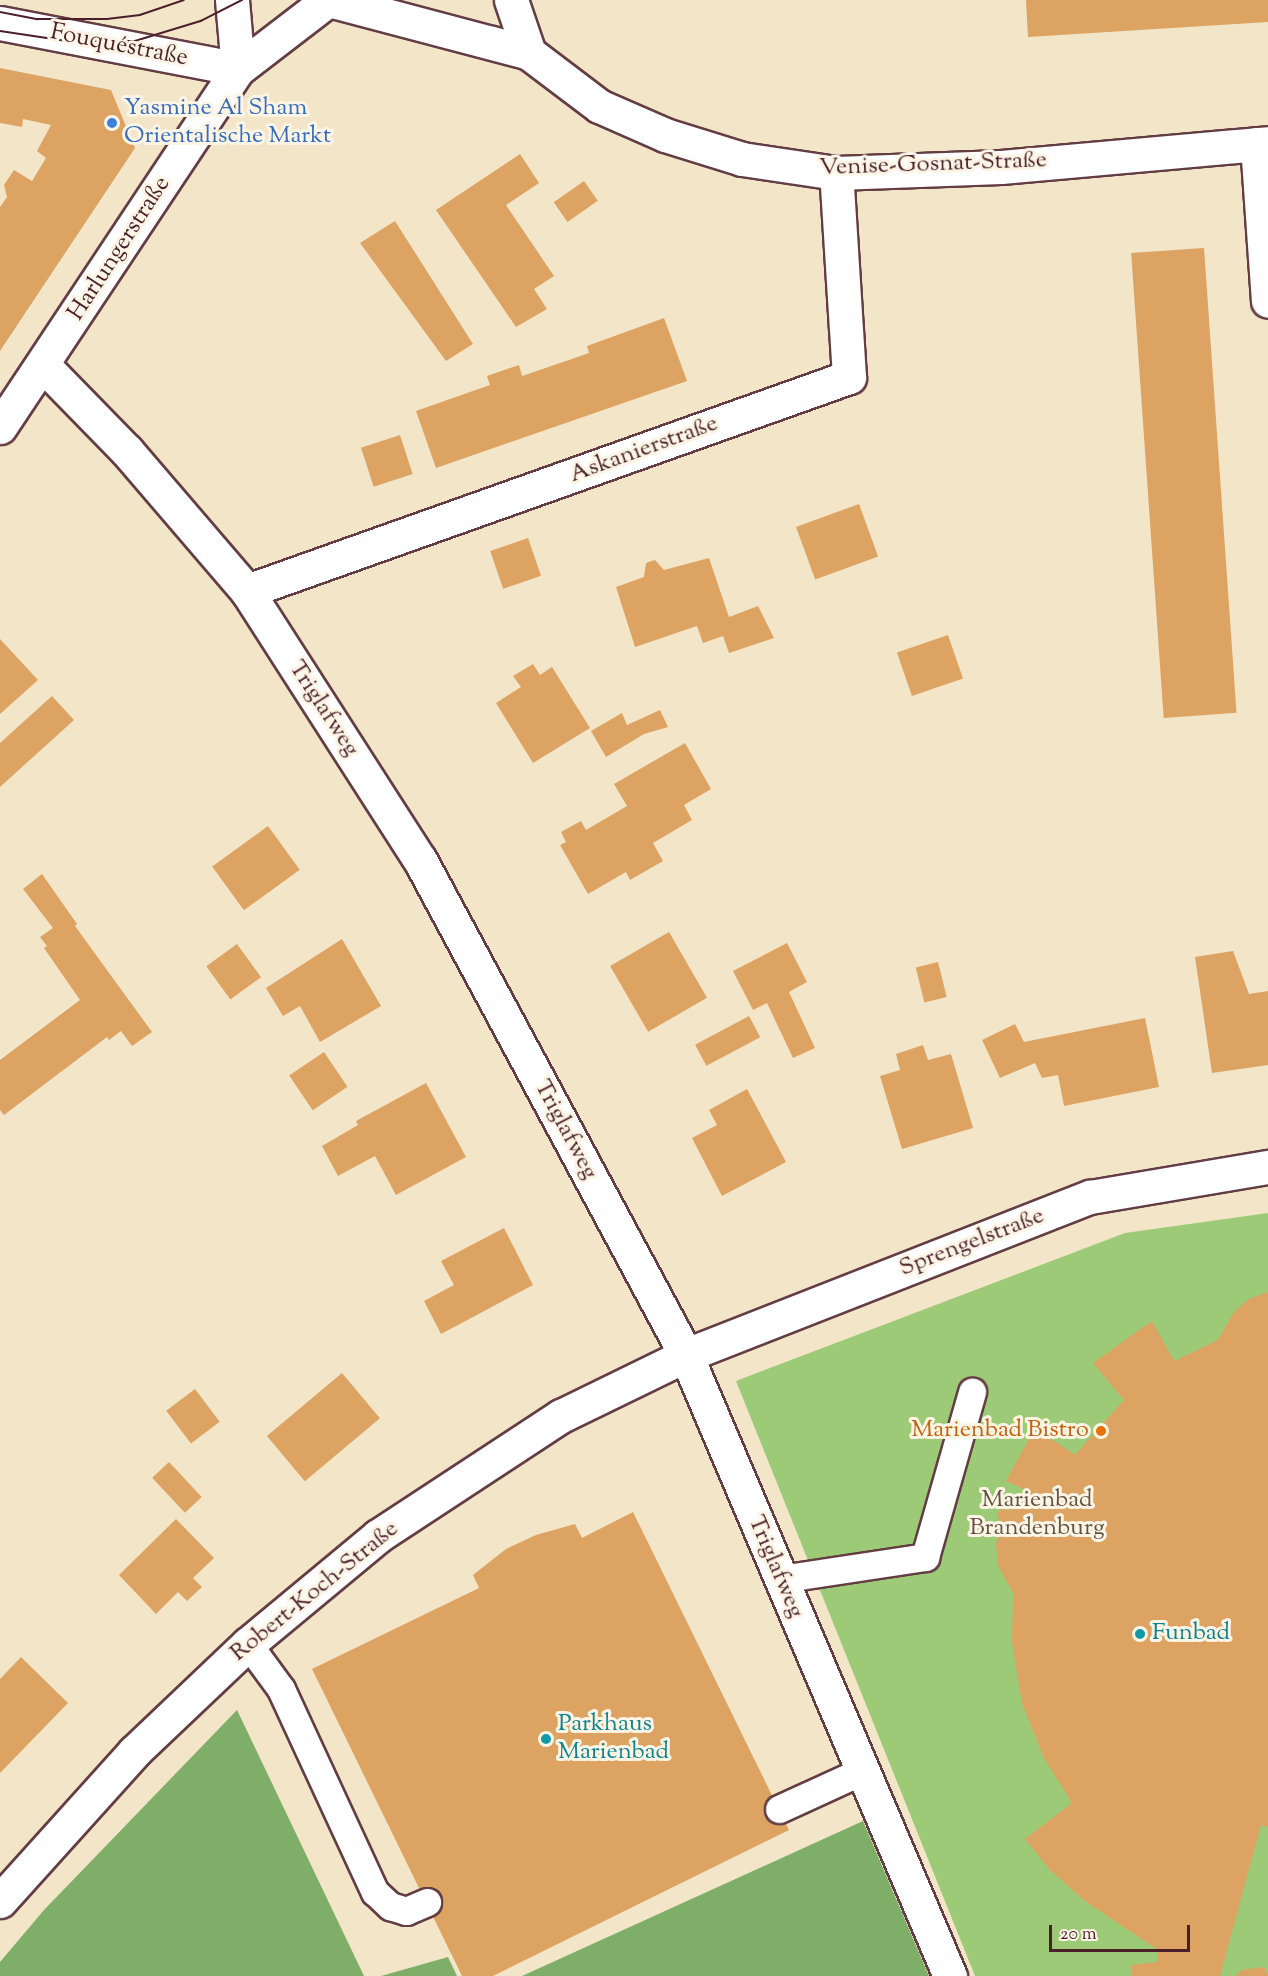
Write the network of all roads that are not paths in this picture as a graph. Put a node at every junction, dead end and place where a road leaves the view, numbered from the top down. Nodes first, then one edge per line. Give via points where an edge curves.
1 (232, 0) edge
2 (328, 0) edge
3 (511, 0) edge
4 (0, 23) edge
5 (529, 53) junction
6 (238, 69) junction
7 (1262, 143) edge
8 (836, 173) junction
9 (1268, 301) edge
10 (43, 365) junction
11 (0, 428) edge
12 (247, 591) junction
13 (1268, 1167) edge
14 (686, 1355) junction
15 (972, 1392) dead end
16 (780, 1579) junction
17 (248, 1644) junction
18 (862, 1771) junction
19 (779, 1809) dead end
20 (0, 1901) edge
21 (427, 1902) dead end
22 (950, 1976) edge

1 - 6 street
2 - 5 street, Venise-Gosnat-Straße
2 - 6 street, Harlungerstraße
3 - 5 street
4 - 6 street, Fouquéstraße
5 - 8 street, Venise-Gosnat-Straße via 599,106 664,135 742,159
6 - 10 street, Harlungerstraße
7 - 8 street, Venise-Gosnat-Straße via 1002,167
7 - 9 street, Venise-Gosnat-Straße
8 - 12 street, Askanierstraße via 849,377
10 - 11 street, Harlungerstraße
10 - 12 street, Triglafweg via 127,451
12 - 14 street, Triglafweg via 420,861
13 - 14 street, Sprengelstraße via 1090,1197
14 - 16 street, Triglafweg
14 - 17 street, Robert-Koch-Straße via 541,1428 378,1536
15 - 16 lane via 925,1557
16 - 18 street, Triglafweg
17 - 20 street, Robert-Koch-Straße via 134,1752
17 - 21 lane via 281,1689 375,1892 390,1906 406,1911
18 - 19 lane
18 - 22 street, Triglafweg

